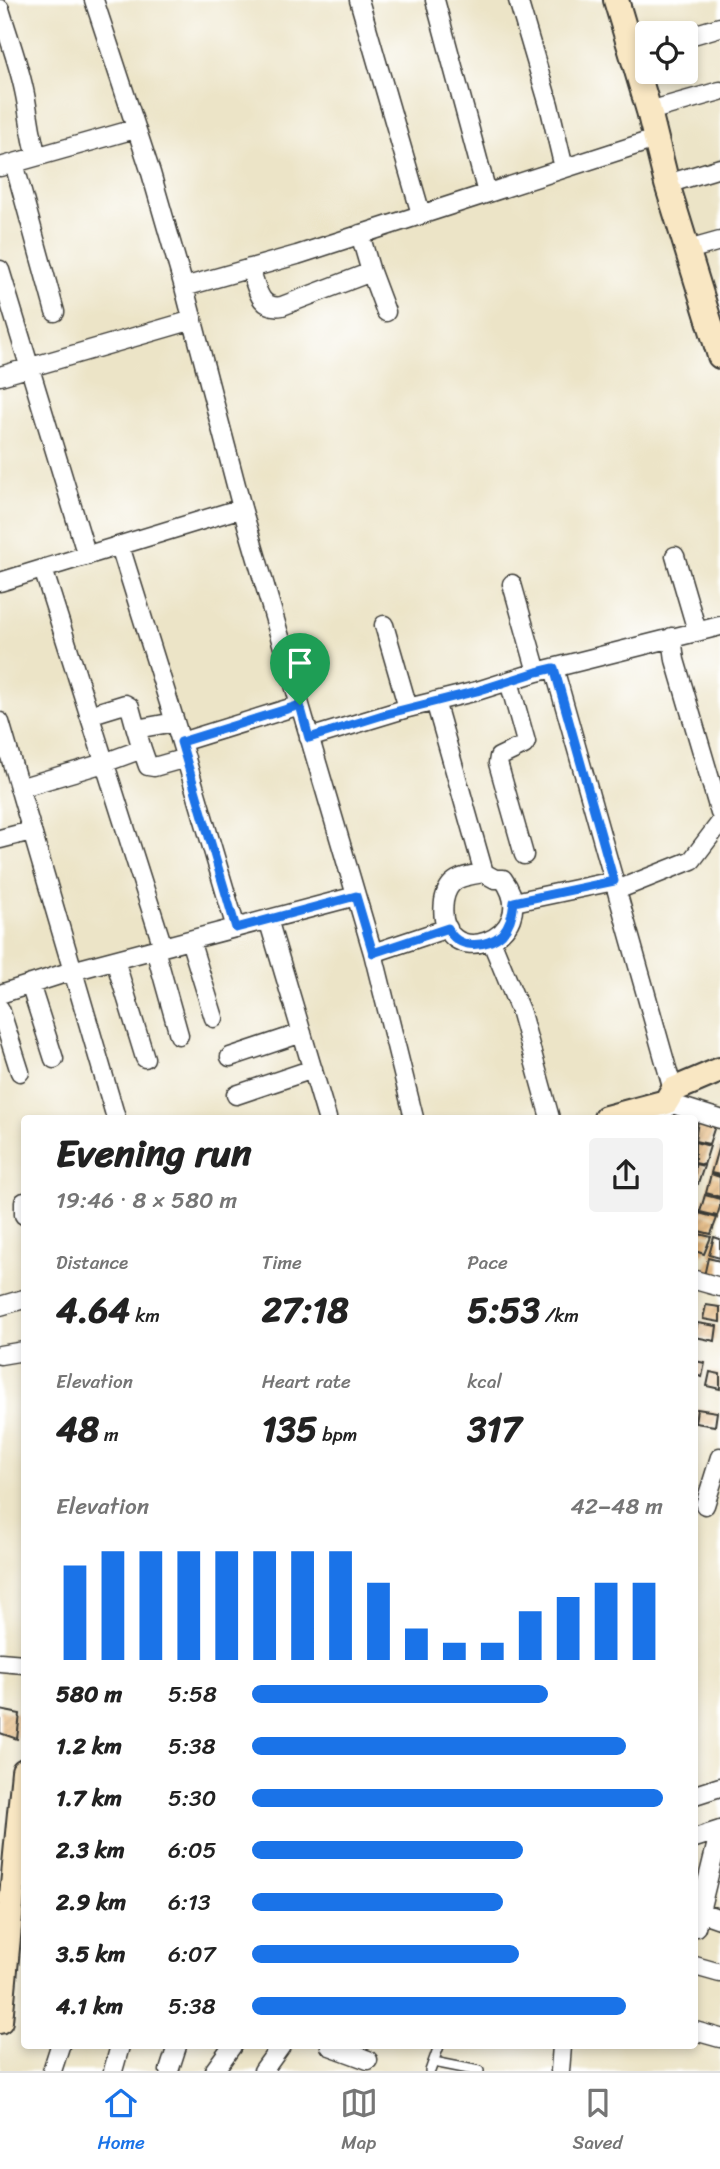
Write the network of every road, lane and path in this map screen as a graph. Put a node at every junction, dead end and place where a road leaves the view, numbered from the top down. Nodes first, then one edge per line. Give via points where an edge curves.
1 (94, 0) edge
2 (359, 0) edge
3 (435, 0) edge
4 (518, 0) edge
5 (616, 0) edge
6 (0, 9) edge
7 (720, 27) edge
8 (698, 33) edge
9 (635, 41) edge
10 (645, 84) edge
11 (720, 91) edge
12 (649, 111) junction
13 (135, 129) junction
14 (655, 139) junction
15 (37, 156) junction
16 (7, 165) edge
17 (564, 168) junction
18 (720, 168) edge
19 (667, 184) junction
20 (487, 192) junction
21 (421, 214) junction
22 (360, 234) junction
23 (720, 241) edge
24 (688, 250) junction
25 (250, 268) junction
26 (0, 270) edge
27 (371, 272) junction
28 (184, 287) junction
29 (712, 300) edge
30 (55, 312) dead end
31 (386, 312) dead end
32 (193, 320) junction
33 (720, 356) edge
34 (30, 367) junction
35 (0, 376) edge
36 (243, 508) junction
37 (120, 546) junction
38 (87, 556) junction
39 (675, 556) dead end
40 (43, 569) junction
41 (0, 582) edge
42 (512, 584) dead end
43 (384, 625) dead end
44 (720, 626) edge
45 (697, 631) junction
46 (672, 637) junction
47 (545, 670) junction
48 (509, 681) junction
49 (435, 701) junction
50 (300, 705) junction
51 (408, 708) junction
52 (89, 715) junction
53 (175, 722) junction
54 (136, 729) junction
55 (1, 730) edge
56 (309, 738) junction
57 (142, 749) junction
58 (183, 750) junction
59 (104, 763) junction
60 (19, 789) junction
61 (720, 813) edge
62 (720, 823) edge
63 (31, 831) junction
64 (0, 839) edge
65 (524, 855) dead end
66 (484, 873) junction
67 (616, 886) junction
68 (356, 896) junction
69 (514, 902) junction
70 (268, 919) junction
71 (236, 928) junction
72 (448, 928) junction
73 (190, 940) junction
74 (491, 940) junction
75 (159, 948) junction
76 (373, 953) junction
77 (115, 960) junction
78 (72, 971) junction
79 (30, 984) junction
80 (0, 994) edge
81 (0, 1009) edge
82 (214, 1018) dead end
83 (302, 1033) junction
84 (179, 1034) dead end
85 (230, 1056) dead end
86 (145, 1058) dead end
87 (54, 1059) dead end
88 (313, 1069) junction
89 (720, 1070) edge
90 (20, 1072) dead end
91 (236, 1096) dead end
92 (667, 1103) edge
93 (115, 1115) edge
94 (326, 1115) edge
95 (413, 1115) edge
96 (549, 1115) edge
97 (618, 1115) edge
98 (720, 1119) edge
99 (698, 1281) edge
100 (720, 1287) edge
101 (21, 1300) edge
102 (0, 1306) edge
103 (21, 1352) edge
104 (0, 1355) edge
105 (720, 1457) edge
106 (707, 1505) edge
107 (0, 1662) edge
108 (21, 1664) edge
109 (720, 1787) edge
110 (698, 1794) edge
111 (21, 1798) edge
112 (720, 1830) edge
113 (698, 1837) edge
114 (720, 1919) edge
115 (698, 1920) edge
116 (3, 1959) edge
117 (698, 1967) edge
118 (720, 1973) edge
119 (0, 2021) edge
120 (698, 2032) edge
121 (720, 2038) edge
122 (59, 2049) edge
123 (119, 2049) edge
124 (176, 2049) edge
125 (230, 2049) edge
126 (279, 2049) edge
127 (339, 2049) edge
128 (438, 2049) edge
129 (562, 2049) edge
130 (368, 2059) edge
131 (432, 2066) edge
132 (465, 2070) edge
133 (52, 2071) edge
134 (113, 2071) edge
135 (169, 2071) edge
136 (214, 2071) edge
137 (263, 2071) edge
138 (479, 2071) edge
139 (560, 2071) edge

1 - 13 street
2 - 21 street
3 - 20 street
4 - 17 street
5 - 9 street
6 - 15 street via 24,87
7 - 8 street
10 - 12 street
11 - 12 street
12 - 14 street
13 - 15 street
13 - 28 street
14 - 17 street
14 - 19 street
15 - 16 street
16 - 30 street
17 - 20 street
18 - 19 street
19 - 24 street
20 - 21 street
21 - 22 street
22 - 25 street
22 - 27 street
23 - 24 street
24 - 29 street
25 - 27 street via 263,302 274,307
25 - 28 street
26 - 34 street
27 - 31 street
28 - 32 street
29 - 33 street
32 - 34 street
32 - 36 street
34 - 35 street
34 - 38 street
36 - 37 street
36 - 50 street
37 - 38 street
37 - 53 street
38 - 40 street
39 - 45 street
40 - 41 street
40 - 52 street
42 - 47 street
43 - 51 street
44 - 45 street
45 - 46 street
46 - 47 street
46 - 61 street
47 - 48 street
47 - 67 street
48 - 49 street
48 - 65 street via 526,742 499,757 498,763
49 - 51 street
49 - 66 street
50 - 56 street
50 - 58 street
51 - 56 street
52 - 54 street via 125,704
52 - 59 street
53 - 54 street
53 - 58 street
54 - 57 street
55 - 60 street
56 - 68 street
57 - 58 street via 148,766 155,767
57 - 59 street
58 - 71 street
59 - 60 street
59 - 75 street
60 - 63 street
62 - 67 street via 692,860
63 - 64 street
63 - 78 street
66 - 69 street via 503,879
66 - 72 street via 452,881 446,890 443,909
67 - 69 street
67 - 92 street
68 - 70 street
68 - 76 street
69 - 74 street via 508,924
70 - 71 street
70 - 83 street
71 - 73 street
72 - 74 street via 451,936 467,944
72 - 76 street
73 - 75 street
73 - 82 street
74 - 96 street via 522,1013
75 - 77 street
75 - 84 street
76 - 95 street
77 - 78 street
77 - 86 street
78 - 79 street
78 - 93 street
79 - 80 street
79 - 87 street
81 - 90 street
83 - 85 street
83 - 88 street
88 - 91 street
88 - 94 street
89 - 92 street
92 - 97 street
92 - 98 street
99 - 100 street
101 - 102 street
103 - 104 street
105 - 106 street
107 - 108 street
109 - 110 street
111 - 116 street
112 - 113 street
112 - 115 street
114 - 115 street
116 - 119 street
117 - 118 street
120 - 121 street
122 - 133 street
123 - 134 street
124 - 135 street
125 - 136 street
126 - 137 street
127 - 130 street
128 - 131 lane
129 - 139 street
131 - 132 lane
132 - 138 lane

